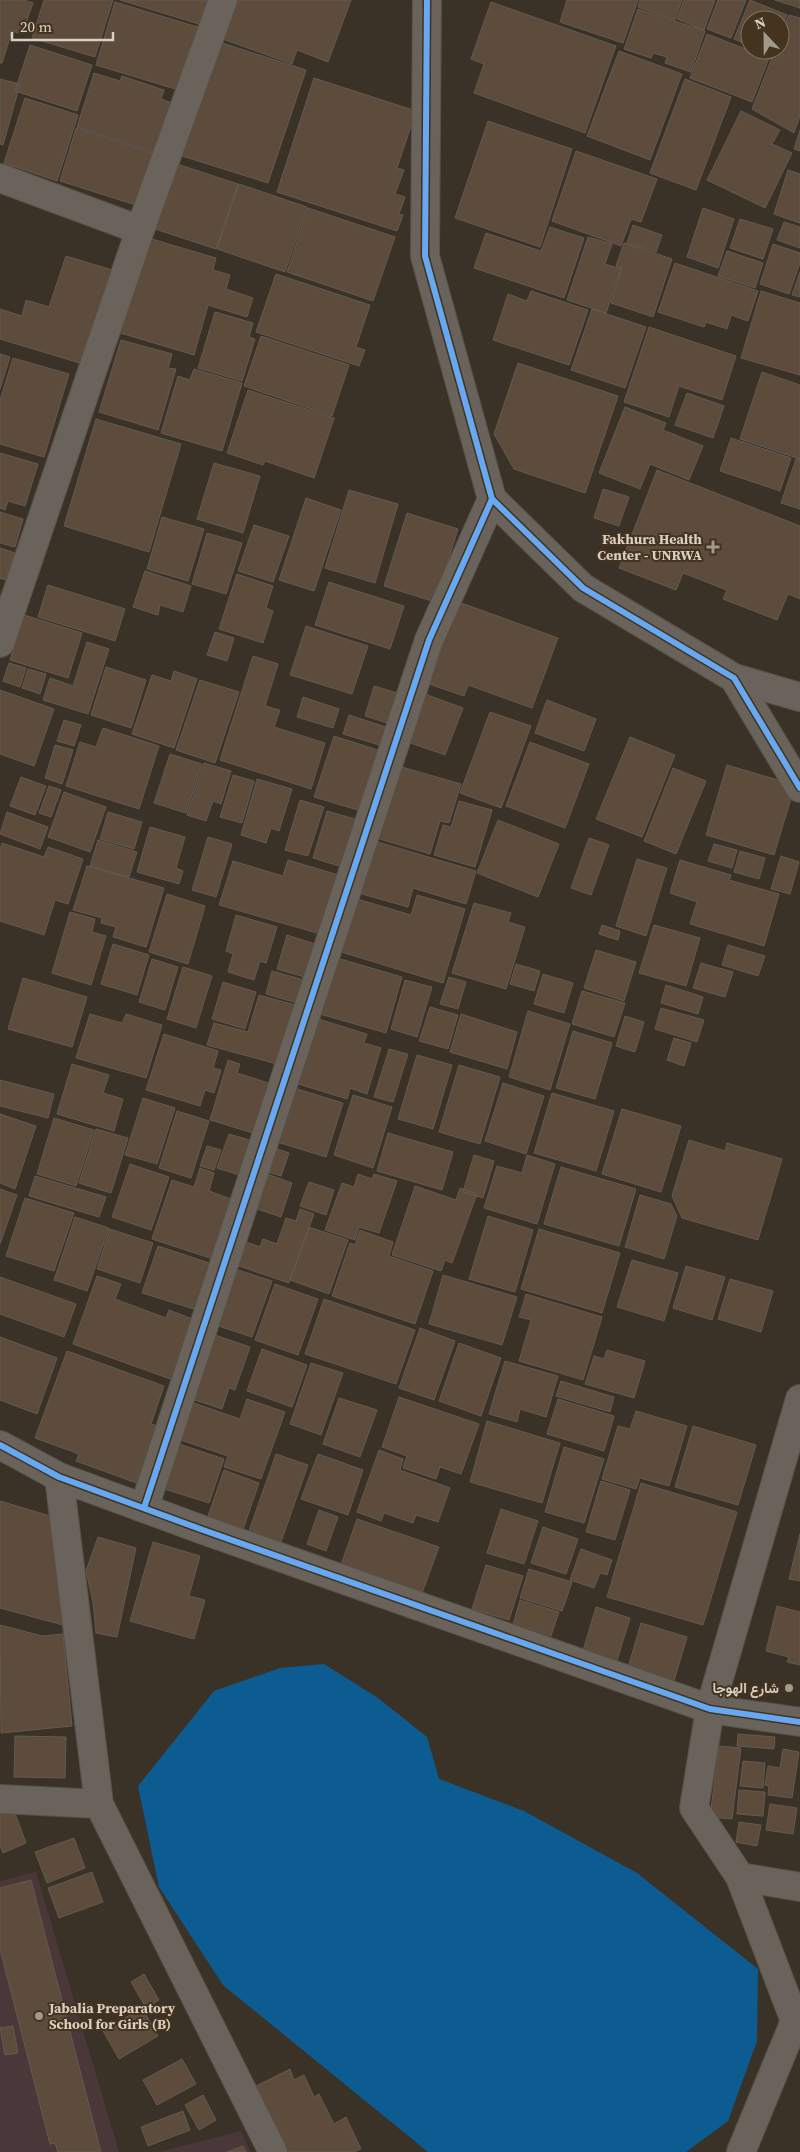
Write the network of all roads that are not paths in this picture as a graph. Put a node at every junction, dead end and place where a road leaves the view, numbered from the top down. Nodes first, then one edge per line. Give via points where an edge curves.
1 (224, 0) edge
2 (427, 0) edge
3 (0, 178) edge
4 (140, 230) junction
5 (492, 499) junction
6 (0, 643) edge
7 (734, 678) junction
8 (800, 697) edge
9 (800, 788) edge
10 (800, 1399) edge
11 (0, 1445) edge
12 (59, 1477) junction
13 (144, 1508) junction
14 (710, 1709) junction
15 (800, 1722) edge
16 (0, 1799) edge
17 (99, 1804) junction
18 (740, 1877) junction
19 (800, 1887) edge
20 (273, 2152) edge
21 (741, 2152) edge

1 - 4 street
2 - 5 street via 425,256
3 - 4 street
4 - 6 street
5 - 7 street via 583,588
5 - 13 street via 429,640
7 - 8 street
7 - 9 street
10 - 14 street
11 - 12 street
12 - 13 street
12 - 17 street
13 - 14 street
14 - 15 street
14 - 18 street via 694,1808
16 - 17 street
17 - 20 street
18 - 19 street
18 - 21 street via 795,2021

